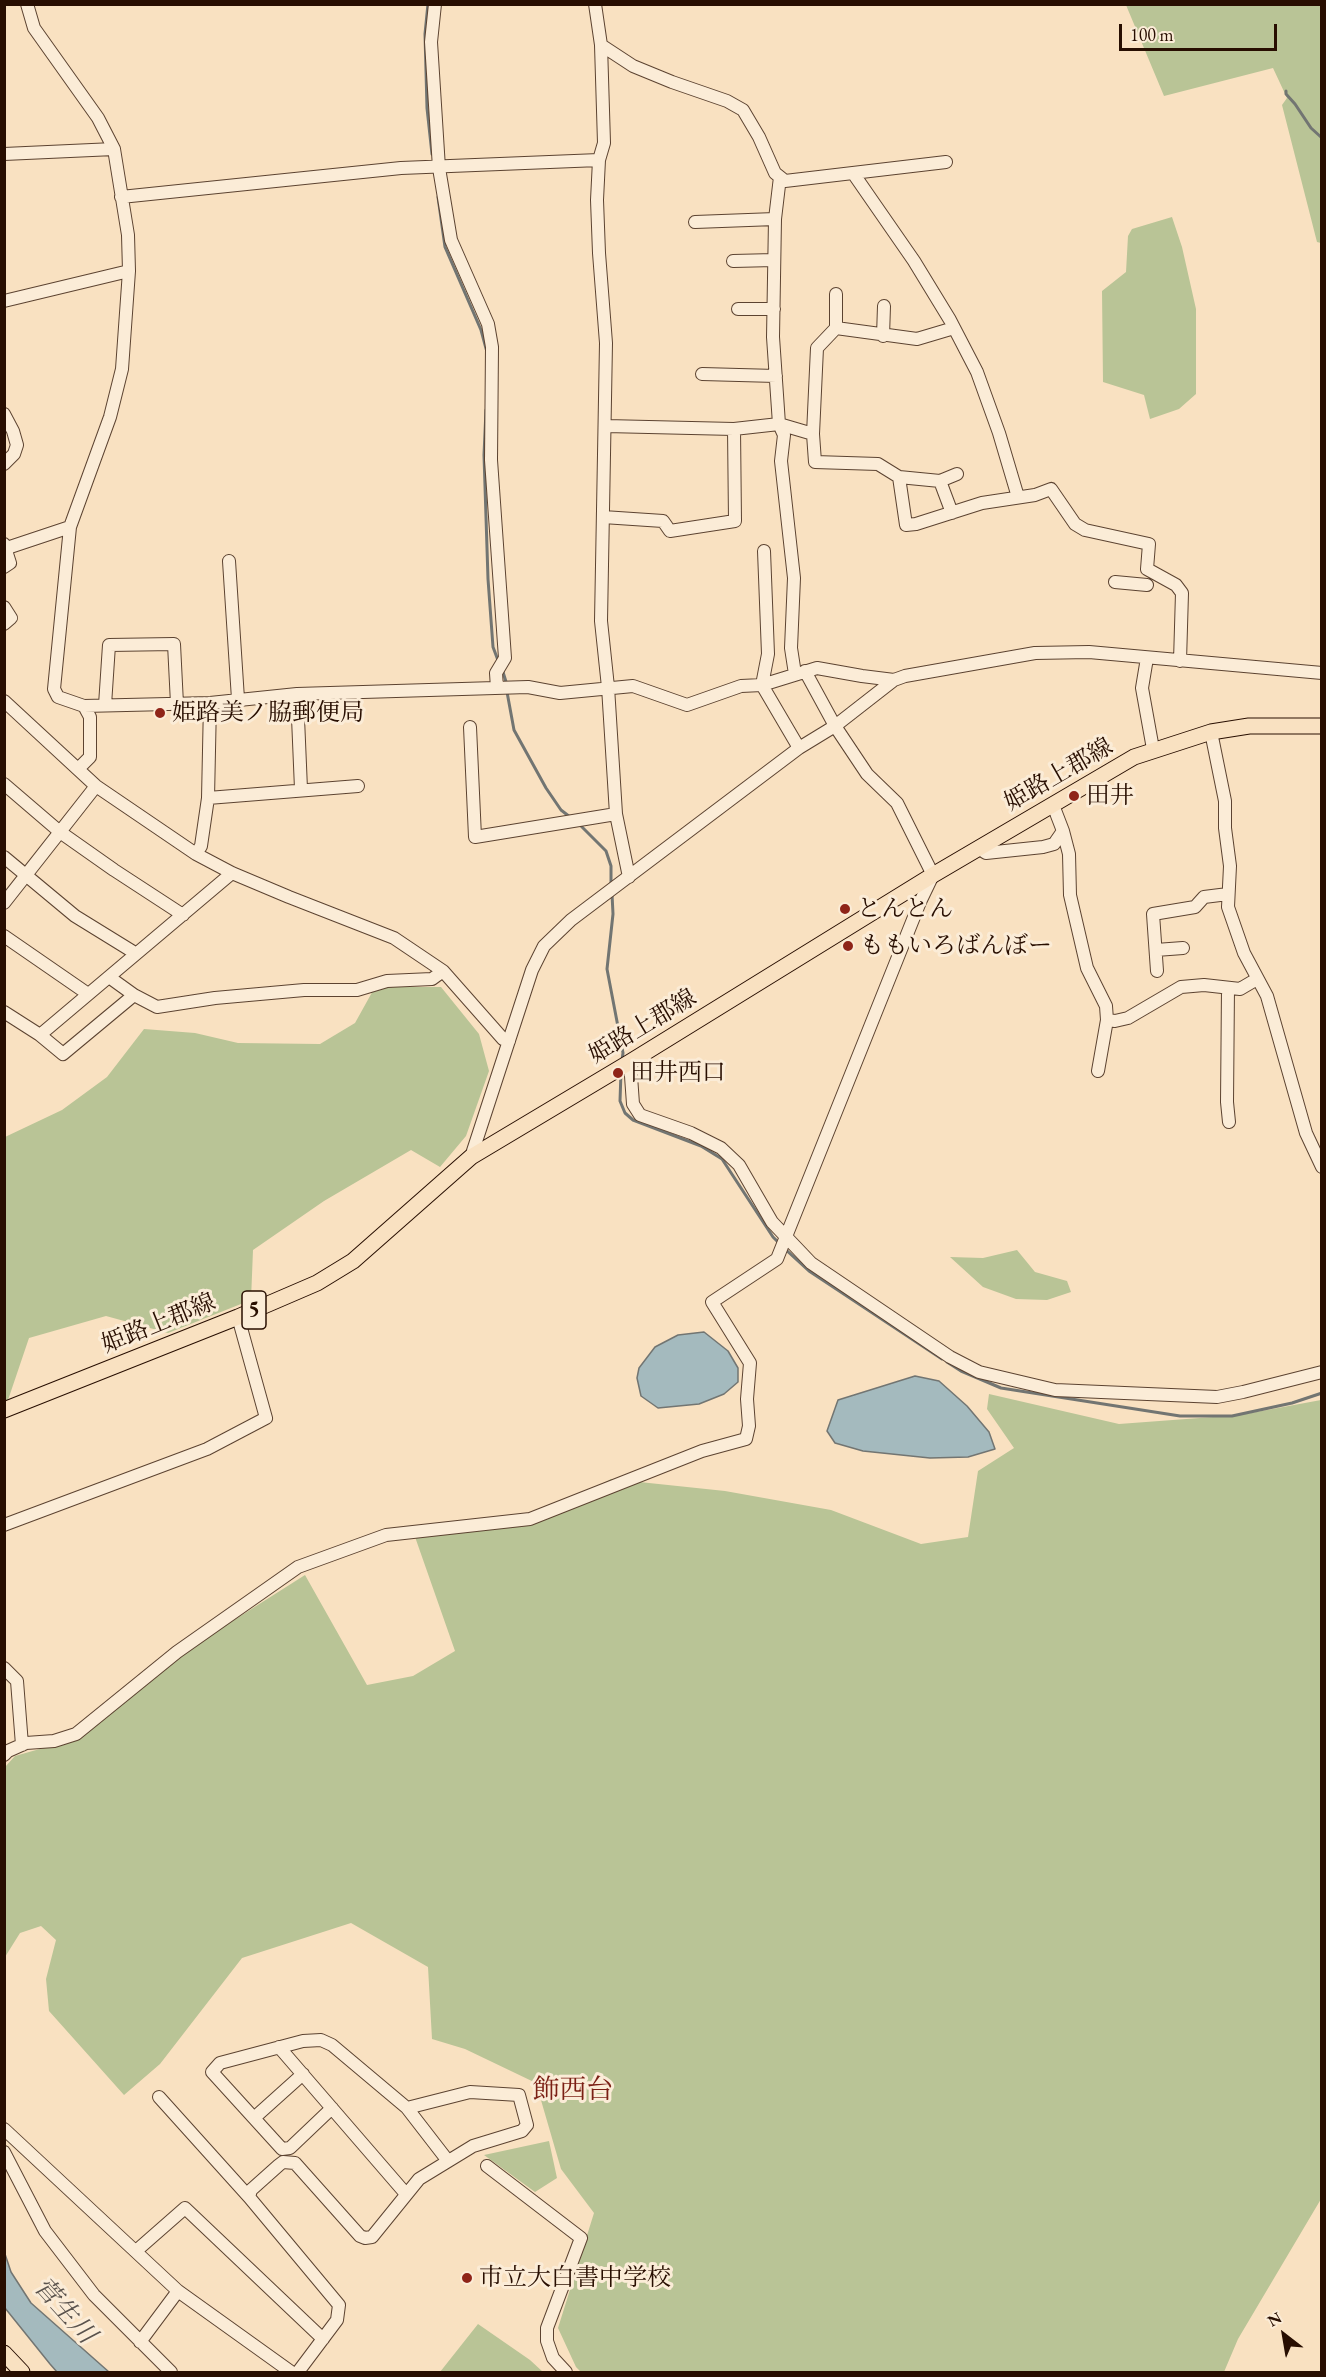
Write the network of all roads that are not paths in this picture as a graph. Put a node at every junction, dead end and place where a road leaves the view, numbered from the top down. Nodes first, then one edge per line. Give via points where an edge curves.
1 (27, 4) edge
2 (435, 4) edge
3 (596, 4) edge
4 (602, 45) junction
5 (114, 149) junction
6 (4, 154) edge
7 (599, 160) junction
8 (946, 162) dead end
9 (439, 168) junction
10 (853, 173) junction
11 (780, 177) junction
12 (121, 197) junction
13 (775, 219) junction
14 (695, 222) dead end
15 (774, 260) junction
16 (733, 261) dead end
17 (129, 271) junction
18 (837, 294) dead end
19 (4, 301) edge
20 (884, 306) dead end
21 (738, 309) dead end
22 (774, 309) junction
23 (836, 328) junction
24 (954, 328) junction
25 (883, 336) junction
26 (702, 374) dead end
27 (776, 376) junction
28 (4, 414) edge
29 (779, 424) junction
30 (606, 426) junction
31 (734, 429) junction
32 (813, 434) junction
33 (4, 464) edge
34 (957, 474) dead end
35 (898, 477) junction
36 (940, 481) junction
37 (1018, 498) junction
38 (952, 513) junction
39 (603, 517) junction
40 (70, 527) junction
41 (6, 546) edge
42 (764, 551) dead end
43 (229, 561) dead end
44 (4, 567) edge
45 (1115, 582) dead end
46 (1147, 585) dead end
47 (4, 607) edge
48 (4, 624) edge
49 (1147, 658) junction
50 (1180, 661) junction
51 (800, 673) junction
52 (1322, 673) edge
53 (894, 680) junction
54 (762, 685) junction
55 (608, 687) junction
56 (497, 688) junction
57 (297, 694) junction
58 (238, 699) junction
59 (4, 701) edge
60 (177, 704) junction
61 (210, 704) junction
62 (105, 705) junction
63 (84, 706) junction
64 (834, 726) junction
65 (1322, 726) edge
66 (470, 727) dead end
67 (1211, 732) junction
68 (799, 748) junction
69 (1153, 749) junction
70 (78, 769) junction
71 (4, 784) edge
72 (96, 786) junction
73 (358, 786) dead end
74 (301, 789) junction
75 (208, 798) junction
76 (1053, 805) junction
77 (615, 814) junction
78 (60, 831) junction
79 (1063, 831) junction
80 (978, 848) junction
81 (196, 854) junction
82 (4, 857) edge
83 (232, 873) junction
84 (933, 874) junction
85 (25, 876) junction
86 (629, 877) junction
87 (1228, 894) junction
88 (4, 903) edge
89 (183, 915) junction
90 (4, 936) edge
91 (1183, 948) dead end
92 (1156, 950) junction
93 (135, 953) junction
94 (443, 971) junction
95 (1157, 971) dead end
96 (109, 977) junction
97 (1257, 979) junction
98 (1228, 988) junction
99 (88, 994) junction
100 (134, 995) junction
101 (4, 1012) edge
102 (1107, 1020) junction
103 (40, 1035) junction
104 (509, 1041) junction
105 (630, 1062) junction
106 (1098, 1071) dead end
107 (1229, 1122) dead end
108 (471, 1156) junction
109 (1322, 1167) edge
110 (785, 1236) junction
111 (238, 1317) junction
112 (1322, 1372) edge
113 (4, 1410) edge
114 (4, 1525) edge
115 (4, 1668) edge
116 (22, 1744) junction
117 (4, 1755) edge
118 (279, 2047) junction
119 (303, 2074) junction
120 (159, 2097) dead end
121 (332, 2108) junction
122 (407, 2108) junction
123 (254, 2118) junction
124 (4, 2129) edge
125 (4, 2152) edge
126 (448, 2161) junction
127 (487, 2166) dead end
128 (406, 2194) junction
129 (249, 2196) junction
130 (136, 2251) junction
131 (178, 2291) junction
132 (323, 2339) junction
133 (140, 2343) junction
134 (6, 2356) edge
135 (22, 2373) edge
136 (171, 2373) edge
137 (291, 2373) edge
138 (298, 2373) edge
139 (566, 2373) edge

1 - 5 street via 34,28 98,118
2 - 9 street via 431,42
3 - 4 street
4 - 7 street via 604,143
4 - 11 street via 633,66 743,110
5 - 6 street
5 - 12 street
7 - 9 street
7 - 30 street via 597,200 606,343
8 - 10 street
9 - 12 street via 401,168
9 - 56 street via 451,240 488,324 492,347 491,460 505,658 496,673
10 - 11 street via 785,181
10 - 24 street
11 - 13 street
12 - 17 street
13 - 14 street
13 - 15 street
15 - 16 street
15 - 22 street
17 - 19 street
17 - 40 street via 122,369 110,417
18 - 23 street
20 - 25 street
21 - 22 street
22 - 27 street
23 - 25 street
23 - 32 street via 817,348
24 - 25 street via 917,339
24 - 37 street via 977,372
26 - 27 street
27 - 29 street
28 - 33 street via 17,445
29 - 31 street
29 - 32 street
29 - 51 street via 784,435 781,461 794,578 791,648
30 - 31 street
30 - 39 street
31 - 39 street via 735,521 670,531 663,521
32 - 35 street via 814,462 878,464
34 - 36 street
35 - 36 street
35 - 38 street via 906,525
36 - 38 street
37 - 38 street via 982,503
37 - 50 street via 1051,489 1075,524 1085,530 1149,544 1147,569 1176,585 1182,593
39 - 55 street via 601,621
40 - 41 street
40 - 63 street via 54,689 58,697
41 - 44 street via 10,563
42 - 54 street via 768,654
43 - 58 street
45 - 46 street
47 - 48 street via 11,618
49 - 50 street
49 - 53 street via 1089,652 1035,653
49 - 69 street via 1142,688
50 - 52 street
51 - 53 street via 817,668
51 - 54 street
51 - 64 street
53 - 64 street
54 - 55 street via 741,686 687,705 633,686
54 - 68 street
55 - 56 street via 560,693 528,687
55 - 77 street
56 - 57 street
57 - 58 street
57 - 74 street
58 - 61 street
59 - 70 street
60 - 61 street
60 - 62 street
60 - 62 street via 174,644 164,644 109,645
61 - 75 street
62 - 63 street
63 - 70 street via 90,717 90,757
64 - 68 street
64 - 84 street via 867,774 897,803
65 - 67 main road, 姫路上郡線 / 5 via 1249,726
66 - 77 street via 476,837
67 - 69 main road, 姫路上郡線 / 5
67 - 87 street via 1225,801
68 - 86 street
69 - 76 main road, 姫路上郡線 / 5
70 - 72 street
71 - 78 street
72 - 78 street
72 - 81 street
73 - 74 street
74 - 75 street
75 - 81 street via 201,846
76 - 79 street
76 - 80 main road, 姫路上郡線 / 5
77 - 86 street
78 - 85 street
78 - 89 street
79 - 80 street via 1054,844 1043,848 986,853
79 - 102 street via 1069,854 1071,895 1087,968 1106,1006
80 - 84 main road, 姫路上郡線 / 5
81 - 83 street
82 - 85 street
83 - 89 street
83 - 94 street via 394,938
84 - 105 main road, 姫路上郡線 / 5
84 - 110 street
85 - 88 street
85 - 93 street via 75,916
86 - 104 street via 544,946
87 - 92 street via 1204,897 1195,907 1153,914
87 - 97 street via 1227,907
89 - 93 street
90 - 99 street
91 - 92 street
92 - 95 street
93 - 96 street
94 - 100 street via 432,980 387,981 357,990 304,990 158,1007
94 - 104 street
96 - 99 street
96 - 100 street
97 - 98 street via 1240,989
97 - 109 street via 1267,996 1306,1133
98 - 102 street via 1181,987 1128,1018
98 - 107 street via 1221,1102
99 - 103 street
100 - 103 street via 63,1054
101 - 103 street
102 - 106 street
104 - 108 street
105 - 108 main road, 姫路上郡線 / 5
105 - 110 street via 633,1104 640,1115 721,1148 739,1165 772,1222
108 - 111 main road, 姫路上郡線 / 5 via 353,1261 317,1283
110 - 112 street via 811,1263 950,1358 1005,1380 1055,1390 1217,1396
110 - 116 street via 777,1259 712,1302 750,1363 746,1439 702,1451 530,1519 386,1535 298,1567 177,1652 76,1734 54,1742
111 - 113 main road, 姫路上郡線 / 5
111 - 114 street via 266,1418 207,1449
115 - 116 street via 17,1681
116 - 117 street
118 - 119 street
118 - 122 street via 321,2040 332,2045
118 - 123 street via 220,2062 212,2072
119 - 121 street
119 - 123 street
120 - 129 street
121 - 123 street via 290,2148 282,2149
121 - 128 street
122 - 126 street
122 - 126 street via 470,2092 519,2095 527,2125 522,2131 473,2146
124 - 130 street
125 - 133 street via 45,2231 94,2295
126 - 128 street via 419,2179
127 - 139 street via 581,2238 547,2328 554,2358
128 - 129 street via 377,2232 365,2238 295,2163 283,2162
129 - 132 street via 339,2305 337,2320
130 - 131 street
130 - 132 street via 185,2208
131 - 133 street
131 - 137 street
132 - 138 street
133 - 136 street
134 - 135 main road

